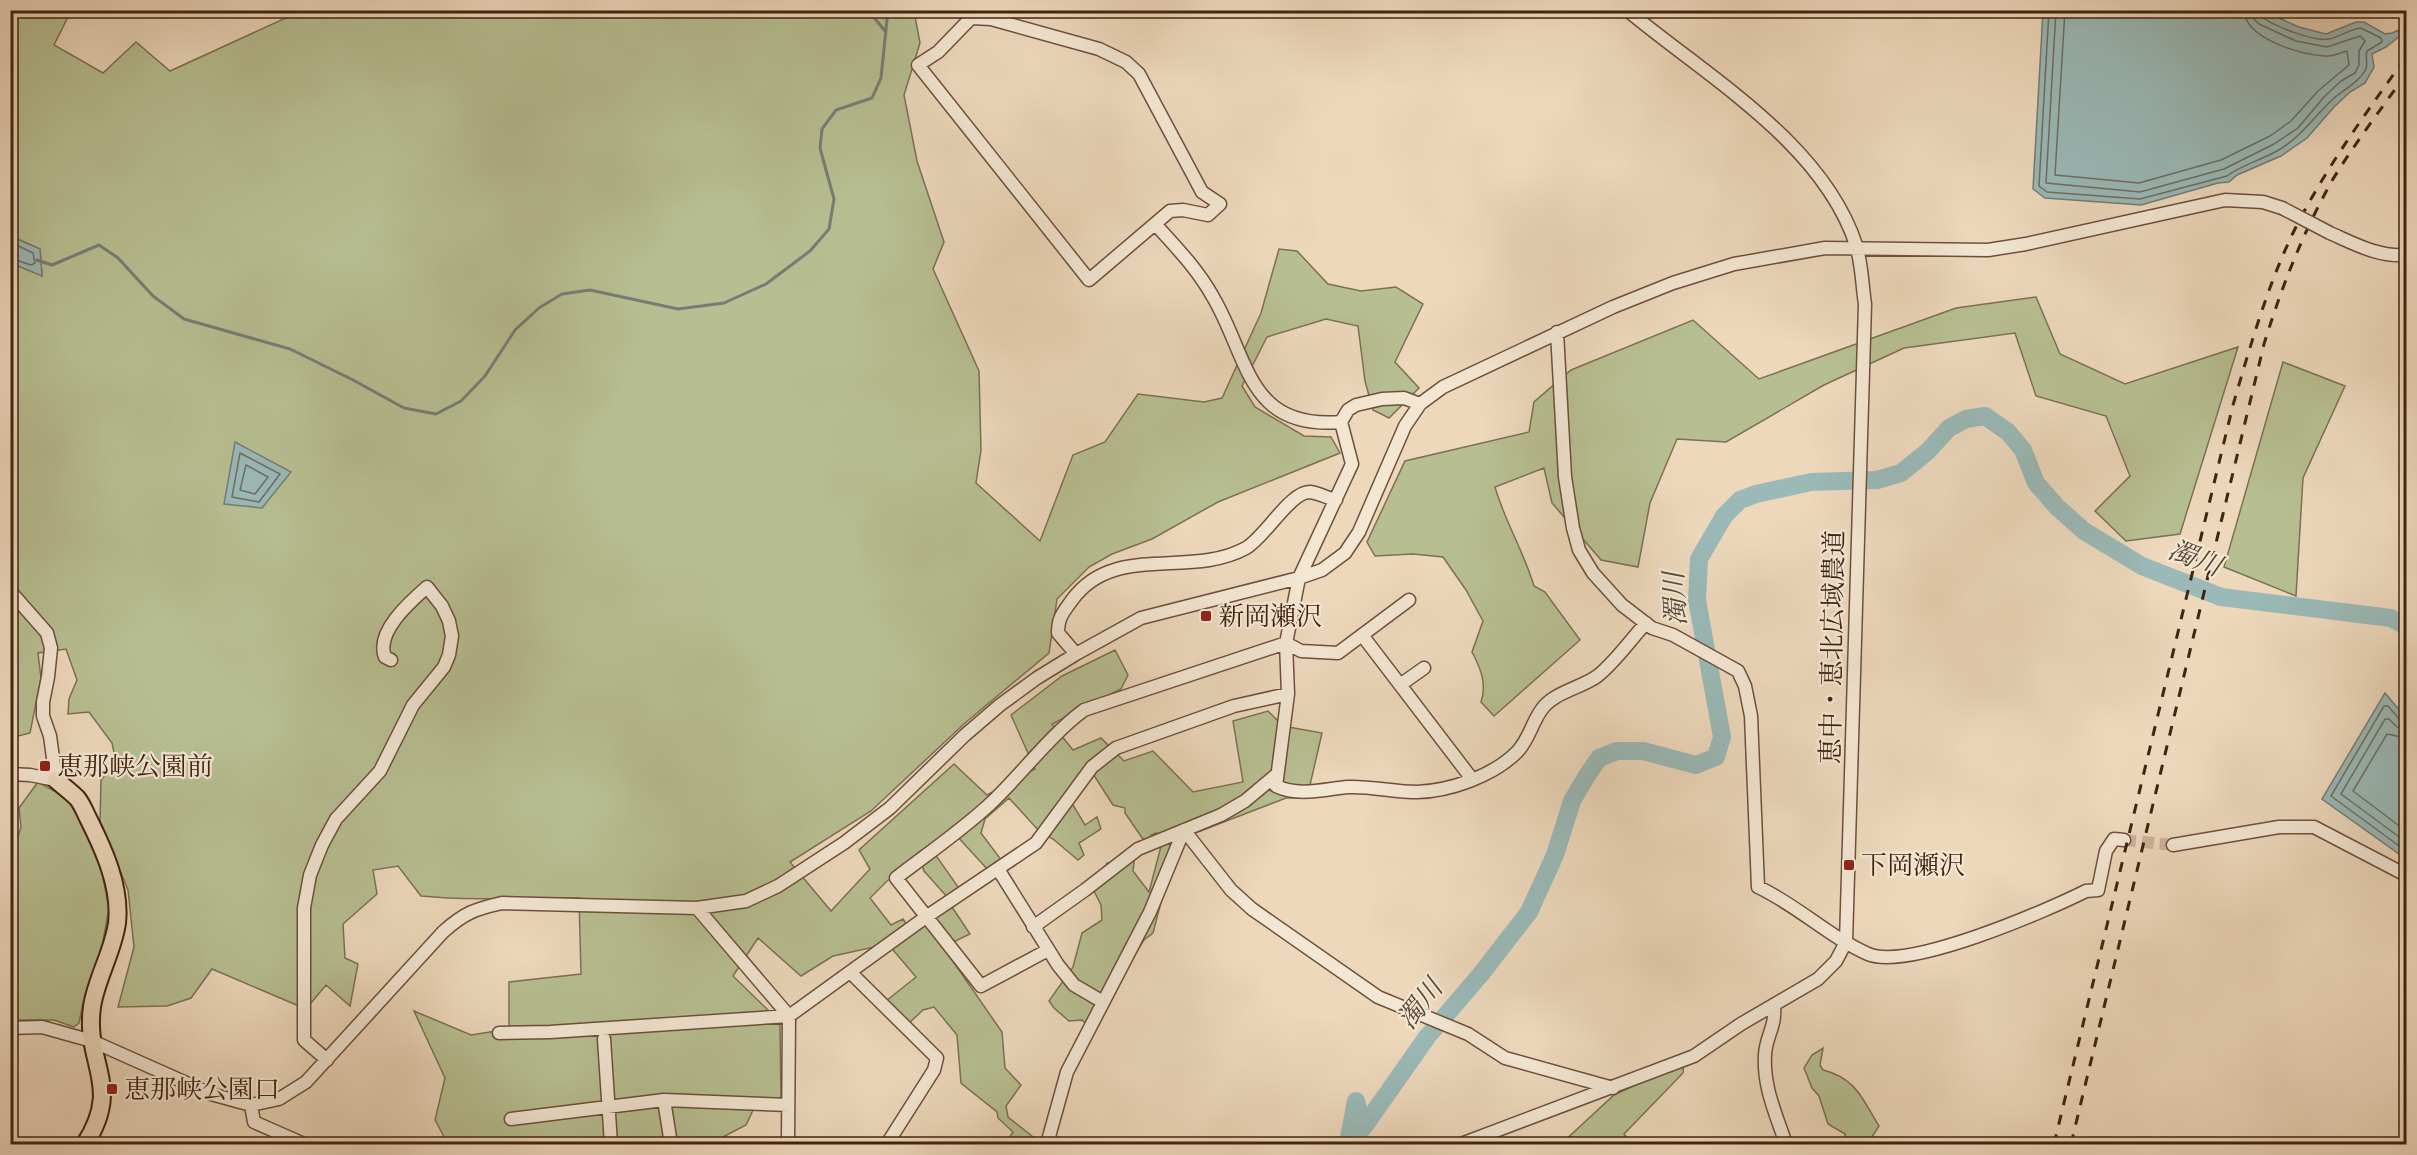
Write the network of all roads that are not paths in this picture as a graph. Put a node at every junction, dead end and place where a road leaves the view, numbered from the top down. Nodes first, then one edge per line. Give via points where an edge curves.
1 (1627, 10) edge
2 (1156, 225) junction
3 (1857, 247) junction
4 (2406, 255) edge
5 (1557, 332) junction
6 (1420, 404) junction
7 (1341, 422) junction
8 (1336, 500) junction
9 (1299, 578) junction
10 (10, 591) edge
11 (1409, 600) dead end
12 (1646, 623) junction
13 (1362, 635) junction
14 (1286, 643) junction
15 (1076, 654) junction
16 (391, 660) dead end
17 (1424, 668) dead end
18 (1400, 685) junction
19 (1288, 694) junction
20 (10, 774) edge
21 (1276, 775) junction
22 (1472, 779) junction
23 (56, 780) junction
24 (1184, 830) junction
25 (2124, 840) dead end
26 (2173, 846) tunnel mouth
27 (998, 869) junction
28 (2406, 875) edge
29 (697, 908) junction
30 (926, 917) junction
31 (1033, 927) junction
32 (1846, 942) junction
33 (1048, 950) junction
34 (851, 973) junction
35 (1103, 1002) junction
36 (1774, 1005) junction
37 (789, 1016) junction
38 (10, 1028) edge
39 (499, 1033) dead end
40 (604, 1039) dead end
41 (92, 1041) junction
42 (327, 1060) junction
43 (1614, 1088) junction
44 (664, 1100) junction
45 (251, 1105) junction
46 (788, 1105) junction
47 (608, 1107) junction
48 (511, 1119) dead end
49 (85, 1144) edge
50 (304, 1144) edge
51 (611, 1144) edge
52 (671, 1144) edge
53 (793, 1144) edge
54 (887, 1144) edge
55 (1047, 1144) edge
56 (1461, 1144) edge
57 (1786, 1144) edge

1 - 3 street, 恵中・恵北広域農道 via 1797,150 1829,189
2 - 2 street via 1170,211 1208,215 1220,204 1202,192 1139,74 1126,62 1080,43 971,18 938,52 918,65 1089,280
2 - 7 street via 1213,296 1245,370 1266,400 1278,410 1304,420
3 - 4 street, bridge via 1988,250 2225,200 2263,202 2283,208 2366,250
3 - 5 street via 1825,248 1734,264 1673,283
3 - 32 street, 恵中・恵北広域農道 via 1865,304
5 - 6 street via 1443,387
5 - 12 street via 1565,477 1573,528 1593,573 1622,605
6 - 7 street via 1404,398 1382,399 1356,405
6 - 9 street via 1405,426 1359,532 1345,553 1322,570
7 - 8 street via 1352,464
8 - 9 street
8 - 15 street via 1301,493 1260,537 1245,548 1222,556 1200,562 1137,564 1101,574 1077,594 1058,620 1058,633
9 - 14 street
9 - 15 street via 1141,618
10 - 23 street via 47,633 51,648 43,716 51,736
11 - 13 street
12 - 22 street via 1599,675 1542,708 1517,752 1495,769
12 - 32 street via 1738,671 1751,716 1758,887
13 - 14 street via 1338,653 1301,651
13 - 18 street
14 - 19 street
14 - 30 street via 1084,710 1065,724 988,805 896,878
15 - 29 street via 1000,705 890,808 844,843 778,886 746,901
16 - 42 street via 386,657 384,646 396,615 427,587 442,606 452,636 444,667 413,705 380,771 336,819 310,875 304,908 304,1040
17 - 18 street
18 - 22 street
19 - 21 street
19 - 27 street via 1234,706 1104,755 1036,843
20 - 23 street
21 - 22 street via 1276,786 1308,792 1349,787 1418,792
21 - 24 street via 1245,801
23 - 41 main road via 78,799 104,852 117,895 117,925 92,1007
24 - 31 street via 1138,849
24 - 35 street via 1150,912
24 - 43 street via 1231,890 1252,909 1378,997 1468,1035 1505,1058
25 - 32 street via 2114,839 2106,850 2098,890 2086,891 2007,925 1896,957 1870,955
26 - 28 street via 2279,827 2314,827
27 - 30 street
27 - 31 street
29 - 37 street
29 - 42 street via 502,903 475,909 443,932
30 - 33 street via 981,986
30 - 34 street
31 - 33 street
32 - 36 street via 1836,962 1818,979
33 - 35 street via 1074,984
34 - 37 street
34 - 54 street via 937,1058 934,1070
35 - 55 street via 1067,1072
36 - 43 street via 1694,1056
36 - 57 street via 1775,1020 1765,1052 1765,1078
37 - 39 street
37 - 46 street
38 - 41 street via 42,1027
40 - 47 street
41 - 45 street via 211,1094
41 - 49 main road via 103,1082 102,1108
42 - 45 street via 306,1082 279,1099
43 - 56 street
44 - 46 street
44 - 47 street
44 - 52 street
45 - 50 street via 254,1122
46 - 53 street via 788,1140
47 - 48 street
47 - 51 street

